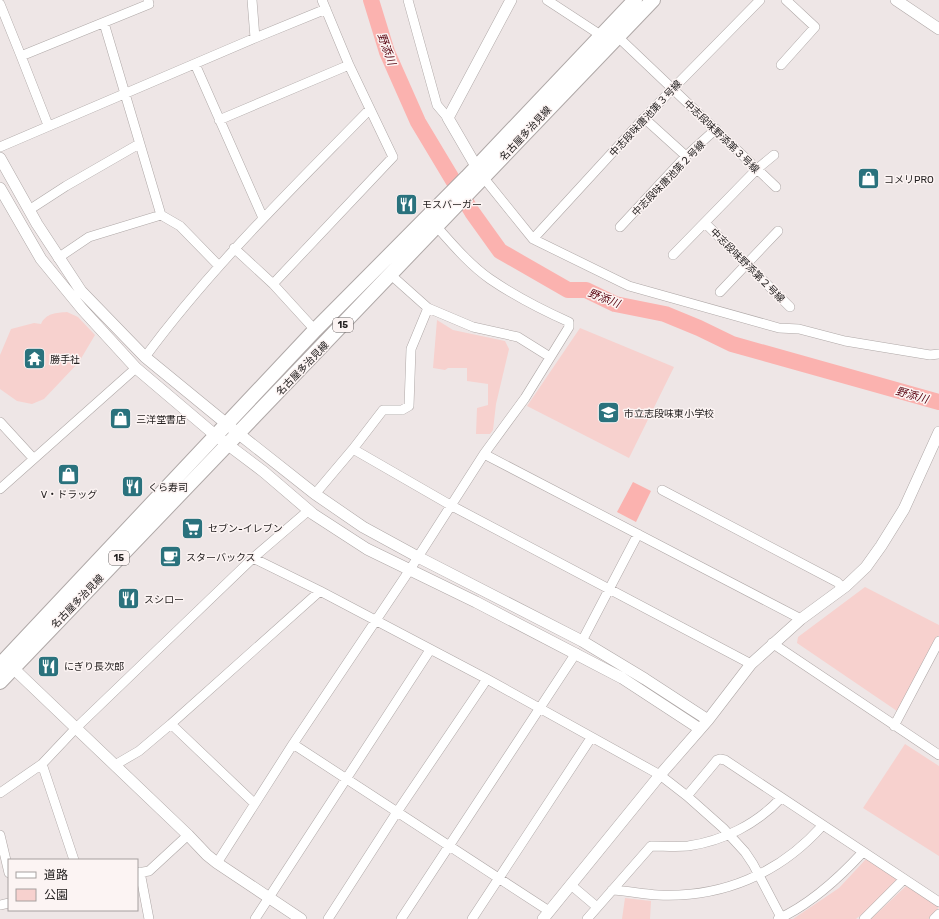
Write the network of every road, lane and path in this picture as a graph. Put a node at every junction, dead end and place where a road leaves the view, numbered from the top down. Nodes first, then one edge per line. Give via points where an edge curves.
1 (148, 0) edge
2 (252, 0) edge
3 (322, 0) edge
4 (408, 0) edge
5 (511, 0) edge
6 (547, 0) edge
7 (635, 0) edge
8 (652, 0) edge
9 (760, 0) edge
10 (786, 0) edge
11 (896, 0) edge
12 (0, 4) edge
13 (326, 9) junction
14 (104, 23) junction
15 (939, 29) edge
16 (602, 36) junction
17 (617, 36) junction
18 (255, 38) junction
19 (21, 56) junction
20 (195, 64) junction
21 (349, 64) junction
22 (781, 65) dead end
23 (672, 89) junction
24 (125, 93) junction
25 (370, 110) junction
26 (448, 118) junction
27 (644, 118) junction
28 (220, 120) junction
29 (48, 125) junction
30 (716, 129) junction
31 (139, 144) junction
32 (0, 147) edge
33 (774, 155) dead end
34 (686, 156) junction
35 (0, 158) edge
36 (757, 169) junction
37 (475, 177) junction
38 (776, 187) dead end
39 (0, 188) edge
40 (29, 210) junction
41 (161, 215) junction
42 (263, 218) junction
43 (705, 223) junction
44 (437, 227) junction
45 (620, 227) dead end
46 (778, 231) dead end
47 (533, 239) junction
48 (234, 248) junction
49 (673, 255) dead end
50 (58, 258) junction
51 (747, 264) junction
52 (219, 266) junction
53 (391, 275) junction
54 (273, 284) junction
55 (720, 292) dead end
56 (790, 307) dead end
57 (428, 308) junction
58 (316, 330) junction
59 (939, 354) edge
60 (145, 357) junction
61 (550, 357) junction
62 (136, 368) junction
63 (0, 422) edge
64 (226, 424) junction
65 (239, 434) junction
66 (215, 435) junction
67 (938, 438) edge
68 (229, 444) junction
69 (353, 449) junction
70 (484, 454) junction
71 (33, 458) junction
72 (0, 489) edge
73 (662, 490) dead end
74 (315, 494) junction
75 (452, 506) junction
76 (309, 510) junction
77 (638, 534) junction
78 (418, 557) junction
79 (253, 558) junction
80 (410, 571) junction
81 (843, 588) junction
82 (610, 589) junction
83 (320, 591) junction
84 (376, 619) junction
85 (802, 619) junction
86 (582, 641) junction
87 (939, 641) edge
88 (772, 643) junction
89 (430, 650) junction
90 (576, 653) junction
91 (4, 664) edge
92 (751, 664) junction
93 (487, 679) junction
94 (0, 682) edge
95 (539, 707) junction
96 (171, 724) junction
97 (704, 725) junction
98 (894, 726) junction
99 (76, 728) junction
100 (591, 738) junction
101 (293, 744) junction
102 (939, 755) edge
103 (42, 764) junction
104 (115, 765) junction
105 (660, 775) junction
106 (345, 778) junction
107 (0, 793) edge
108 (687, 796) junction
109 (781, 798) junction
110 (254, 803) junction
111 (397, 812) junction
112 (822, 826) junction
113 (728, 834) junction
114 (0, 835) edge
115 (188, 835) junction
116 (448, 846) junction
117 (862, 853) junction
118 (74, 859) edge
119 (217, 863) junction
120 (8, 869) edge
121 (139, 873) edge
122 (758, 874) junction
123 (498, 879) junction
124 (903, 880) junction
125 (571, 885) junction
126 (612, 890) junction
127 (268, 898) junction
128 (939, 902) edge
129 (597, 906) junction
130 (939, 914) edge
131 (546, 915) edge
132 (149, 919) edge
133 (255, 919) edge
134 (301, 919) edge
135 (328, 919) edge
136 (401, 919) edge
137 (472, 919) edge
138 (587, 919) edge
139 (780, 919) edge
140 (864, 919) edge
141 (934, 919) edge

1 - 14 street via 149,4
2 - 18 street
3 - 13 street
4 - 26 street via 437,105
5 - 26 street
6 - 16 street
7 - 16 main road, 名古屋多治見線 / 15
8 - 17 main road, 名古屋多治見線 / 15
9 - 23 street, 中志段味唐池第３号線
10 - 22 street via 815,27
11 - 15 street
12 - 19 street
13 - 18 street
13 - 21 street
14 - 19 street
14 - 24 street
16 - 37 main road, 名古屋多治見線 / 15
17 - 23 street, 中志段味野添第３号線
17 - 37 main road, 名古屋多治見線 / 15
18 - 20 street
19 - 29 street
20 - 24 street
20 - 28 street
21 - 25 street
21 - 28 street
23 - 27 street, 中志段味唐池第３号線
23 - 30 street, 中志段味野添第３号線
24 - 29 street
24 - 31 street
25 - 42 street
25 - 54 street via 393,157
26 - 37 street
27 - 34 street
27 - 47 street, 中志段味唐池第３号線
28 - 42 street
29 - 32 street
30 - 34 street, 中志段味唐池第２号線
30 - 36 street, 中志段味野添第３号線
31 - 40 street
31 - 41 street
33 - 36 street
34 - 45 street, 中志段味唐池第２号線
35 - 40 street
36 - 38 street, 中志段味野添第３号線
36 - 43 street
37 - 44 main road, 名古屋多治見線 / 15
37 - 47 street
37 - 58 main road, 名古屋多治見線 / 15 via 439,205
39 - 62 street via 41,259 78,305
40 - 50 street
41 - 50 street via 89,237
41 - 52 street via 180,226
42 - 48 street
43 - 49 street
43 - 51 street, 中志段味野添第２号線
44 - 53 main road, 名古屋多治見線 / 15
44 - 61 street via 489,278 536,307 569,322 569,327
46 - 51 street
47 - 59 street via 629,286 658,295 779,328 799,329 845,341 915,353
48 - 52 street
48 - 54 street
50 - 60 street via 81,291
51 - 55 street
51 - 56 street, 中志段味野添第２号線
52 - 60 street via 174,318
53 - 57 street
53 - 65 main road, 名古屋多治見線 / 15
54 - 58 street
57 - 61 street via 473,327 518,337
57 - 69 street via 411,349 409,406 402,410 383,410
58 - 64 main road, 名古屋多治見線 / 15
60 - 64 street
61 - 70 street via 525,398
62 - 66 street
62 - 71 street
63 - 71 street
64 - 65 street
64 - 66 main road, 名古屋多治見線 / 15
65 - 68 main road, 名古屋多治見線 / 15
65 - 74 street
66 - 68 street
66 - 91 main road, 名古屋多治見線 / 15
67 - 81 street via 904,509 881,546 866,567
68 - 76 street
68 - 91 main road, 名古屋多治見線 / 15
69 - 74 street
69 - 75 street
70 - 75 street
70 - 77 street
71 - 72 street
73 - 81 street via 837,582
74 - 78 street via 363,527
75 - 78 street
75 - 82 street
76 - 79 street
76 - 80 street via 367,549
77 - 82 street
77 - 85 street
78 - 80 street
78 - 86 street
79 - 83 street
79 - 99 street
80 - 84 street
80 - 90 street
81 - 85 street
82 - 86 street
82 - 92 street
83 - 84 street
83 - 96 street
84 - 89 street
84 - 101 street
85 - 88 street
86 - 97 street via 646,679
87 - 98 street
88 - 92 street
88 - 98 street
89 - 93 street
89 - 106 street
90 - 95 street
90 - 97 street
91 - 94 main road, 名古屋多治見線 / 15
91 - 99 street
92 - 97 street
93 - 95 street
93 - 111 street
95 - 100 street
95 - 116 street
96 - 104 street via 139,751
96 - 110 street
97 - 105 street
98 - 102 street
99 - 103 street
99 - 104 street
100 - 105 street
100 - 123 street
101 - 106 street
101 - 110 street
103 - 107 street
103 - 118 street
104 - 115 street
105 - 108 street
105 - 125 street
106 - 111 street
106 - 127 street
108 - 109 street via 720,759
108 - 113 street
109 - 112 street
109 - 113 street via 759,818
110 - 119 street
111 - 116 street
111 - 135 street
112 - 117 street
112 - 122 street via 781,863
113 - 122 street
113 - 126 street via 715,840 688,846 651,846
114 - 120 street
115 - 119 street
115 - 121 street via 150,871
116 - 123 street
116 - 136 street
117 - 124 street
117 - 139 street via 843,874
119 - 127 street
121 - 132 street
122 - 126 street via 736,885 686,895
122 - 139 street
123 - 131 street
123 - 137 street
124 - 128 street
124 - 140 street
125 - 129 street
125 - 131 street
126 - 129 street
127 - 133 street
127 - 134 street
129 - 138 street
130 - 141 street

